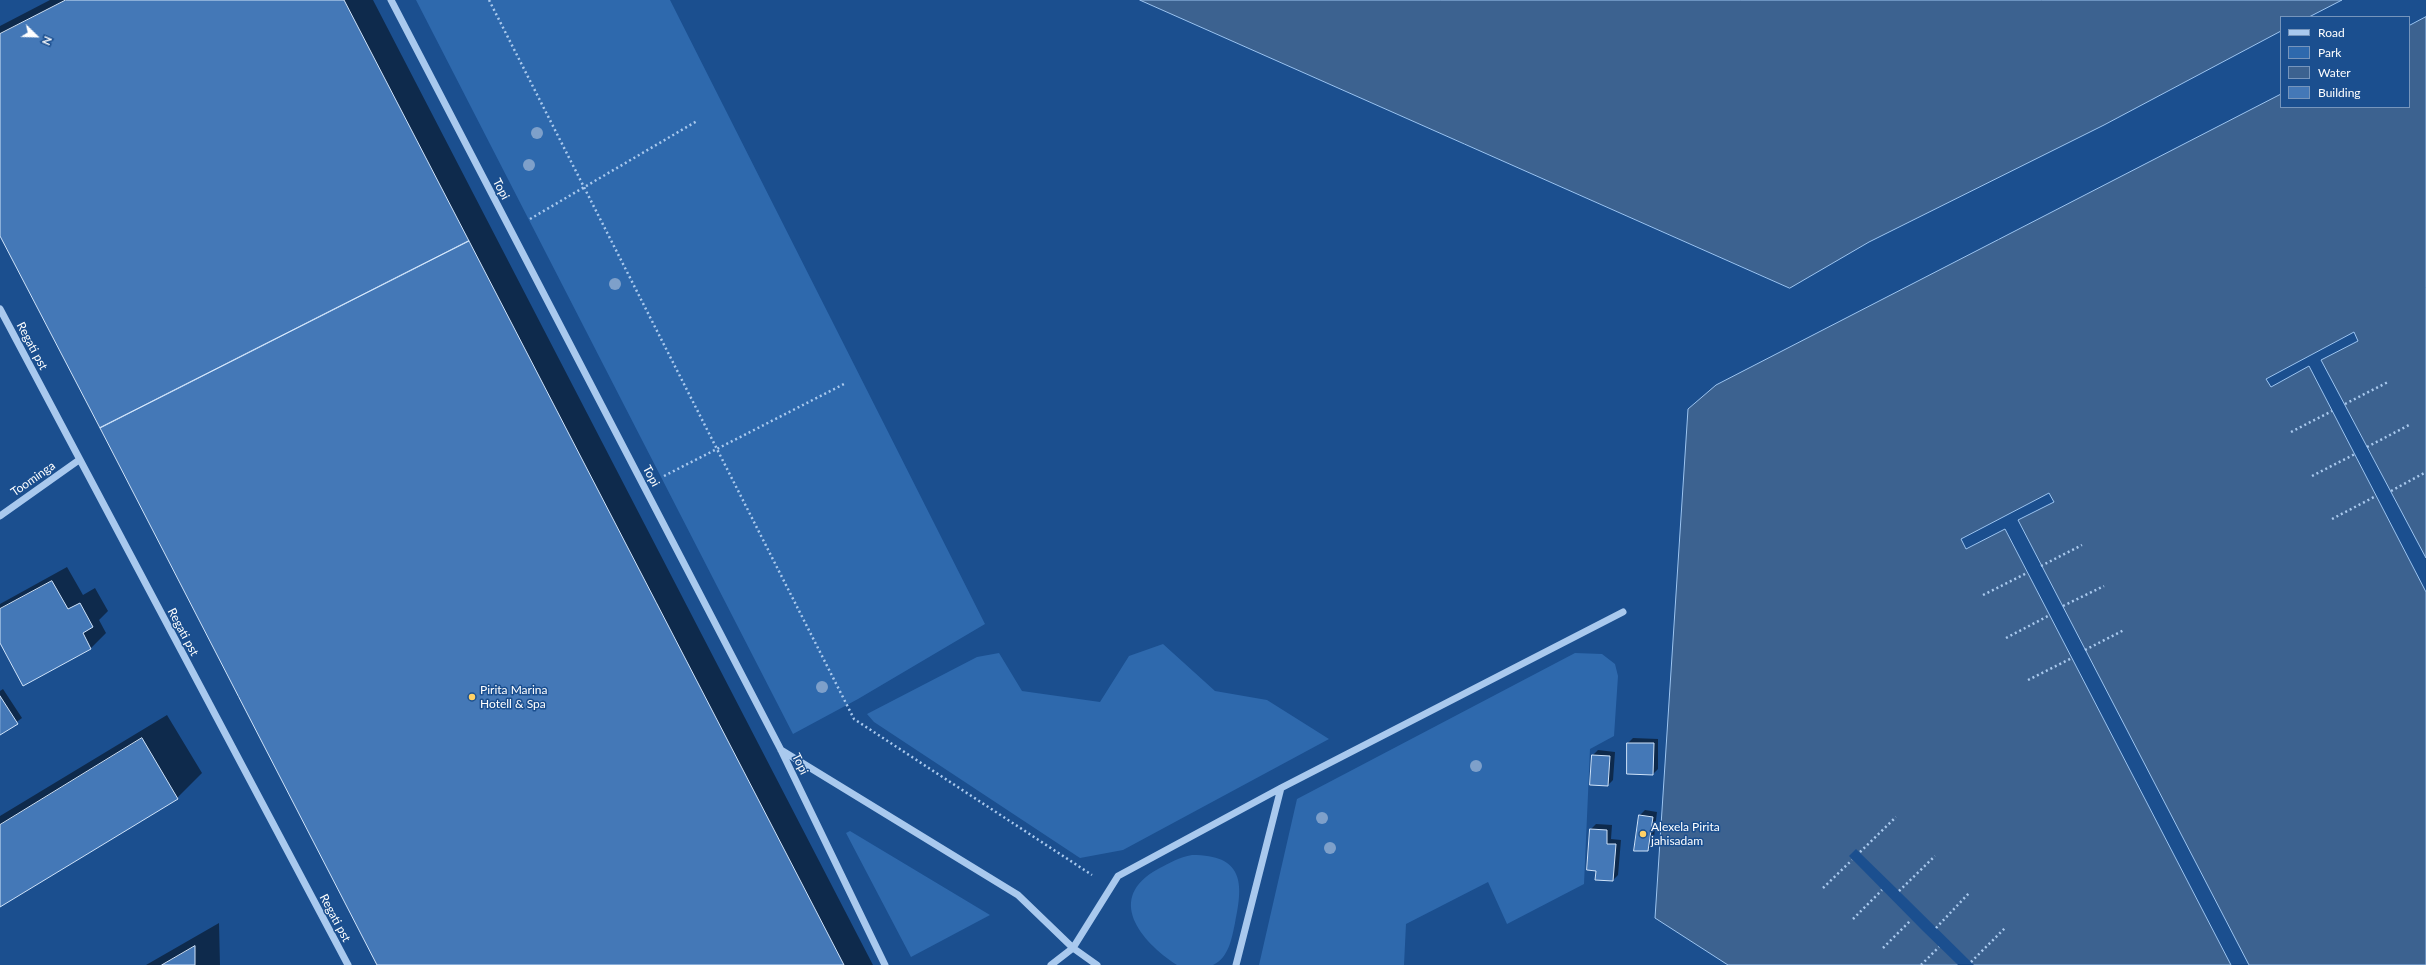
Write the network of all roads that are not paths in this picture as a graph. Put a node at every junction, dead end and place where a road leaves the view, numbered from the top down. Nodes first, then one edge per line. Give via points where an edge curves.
1 (391, 0) edge
2 (0, 309) edge
3 (79, 460) junction
4 (0, 516) edge
5 (1623, 612) dead end
6 (781, 750) junction
7 (1282, 788) junction
8 (1073, 948) junction
9 (348, 965) edge
10 (885, 965) edge
11 (1051, 965) edge
12 (1097, 965) edge
13 (1236, 965) edge

1 - 6 street, Topi
2 - 3 street, Regati pst
3 - 4 street, Toominga
3 - 9 street, Regati pst
5 - 7 street
6 - 8 street via 1018,895
6 - 10 street, Topi
7 - 8 street via 1118,876
7 - 13 street
8 - 11 street
8 - 12 street

